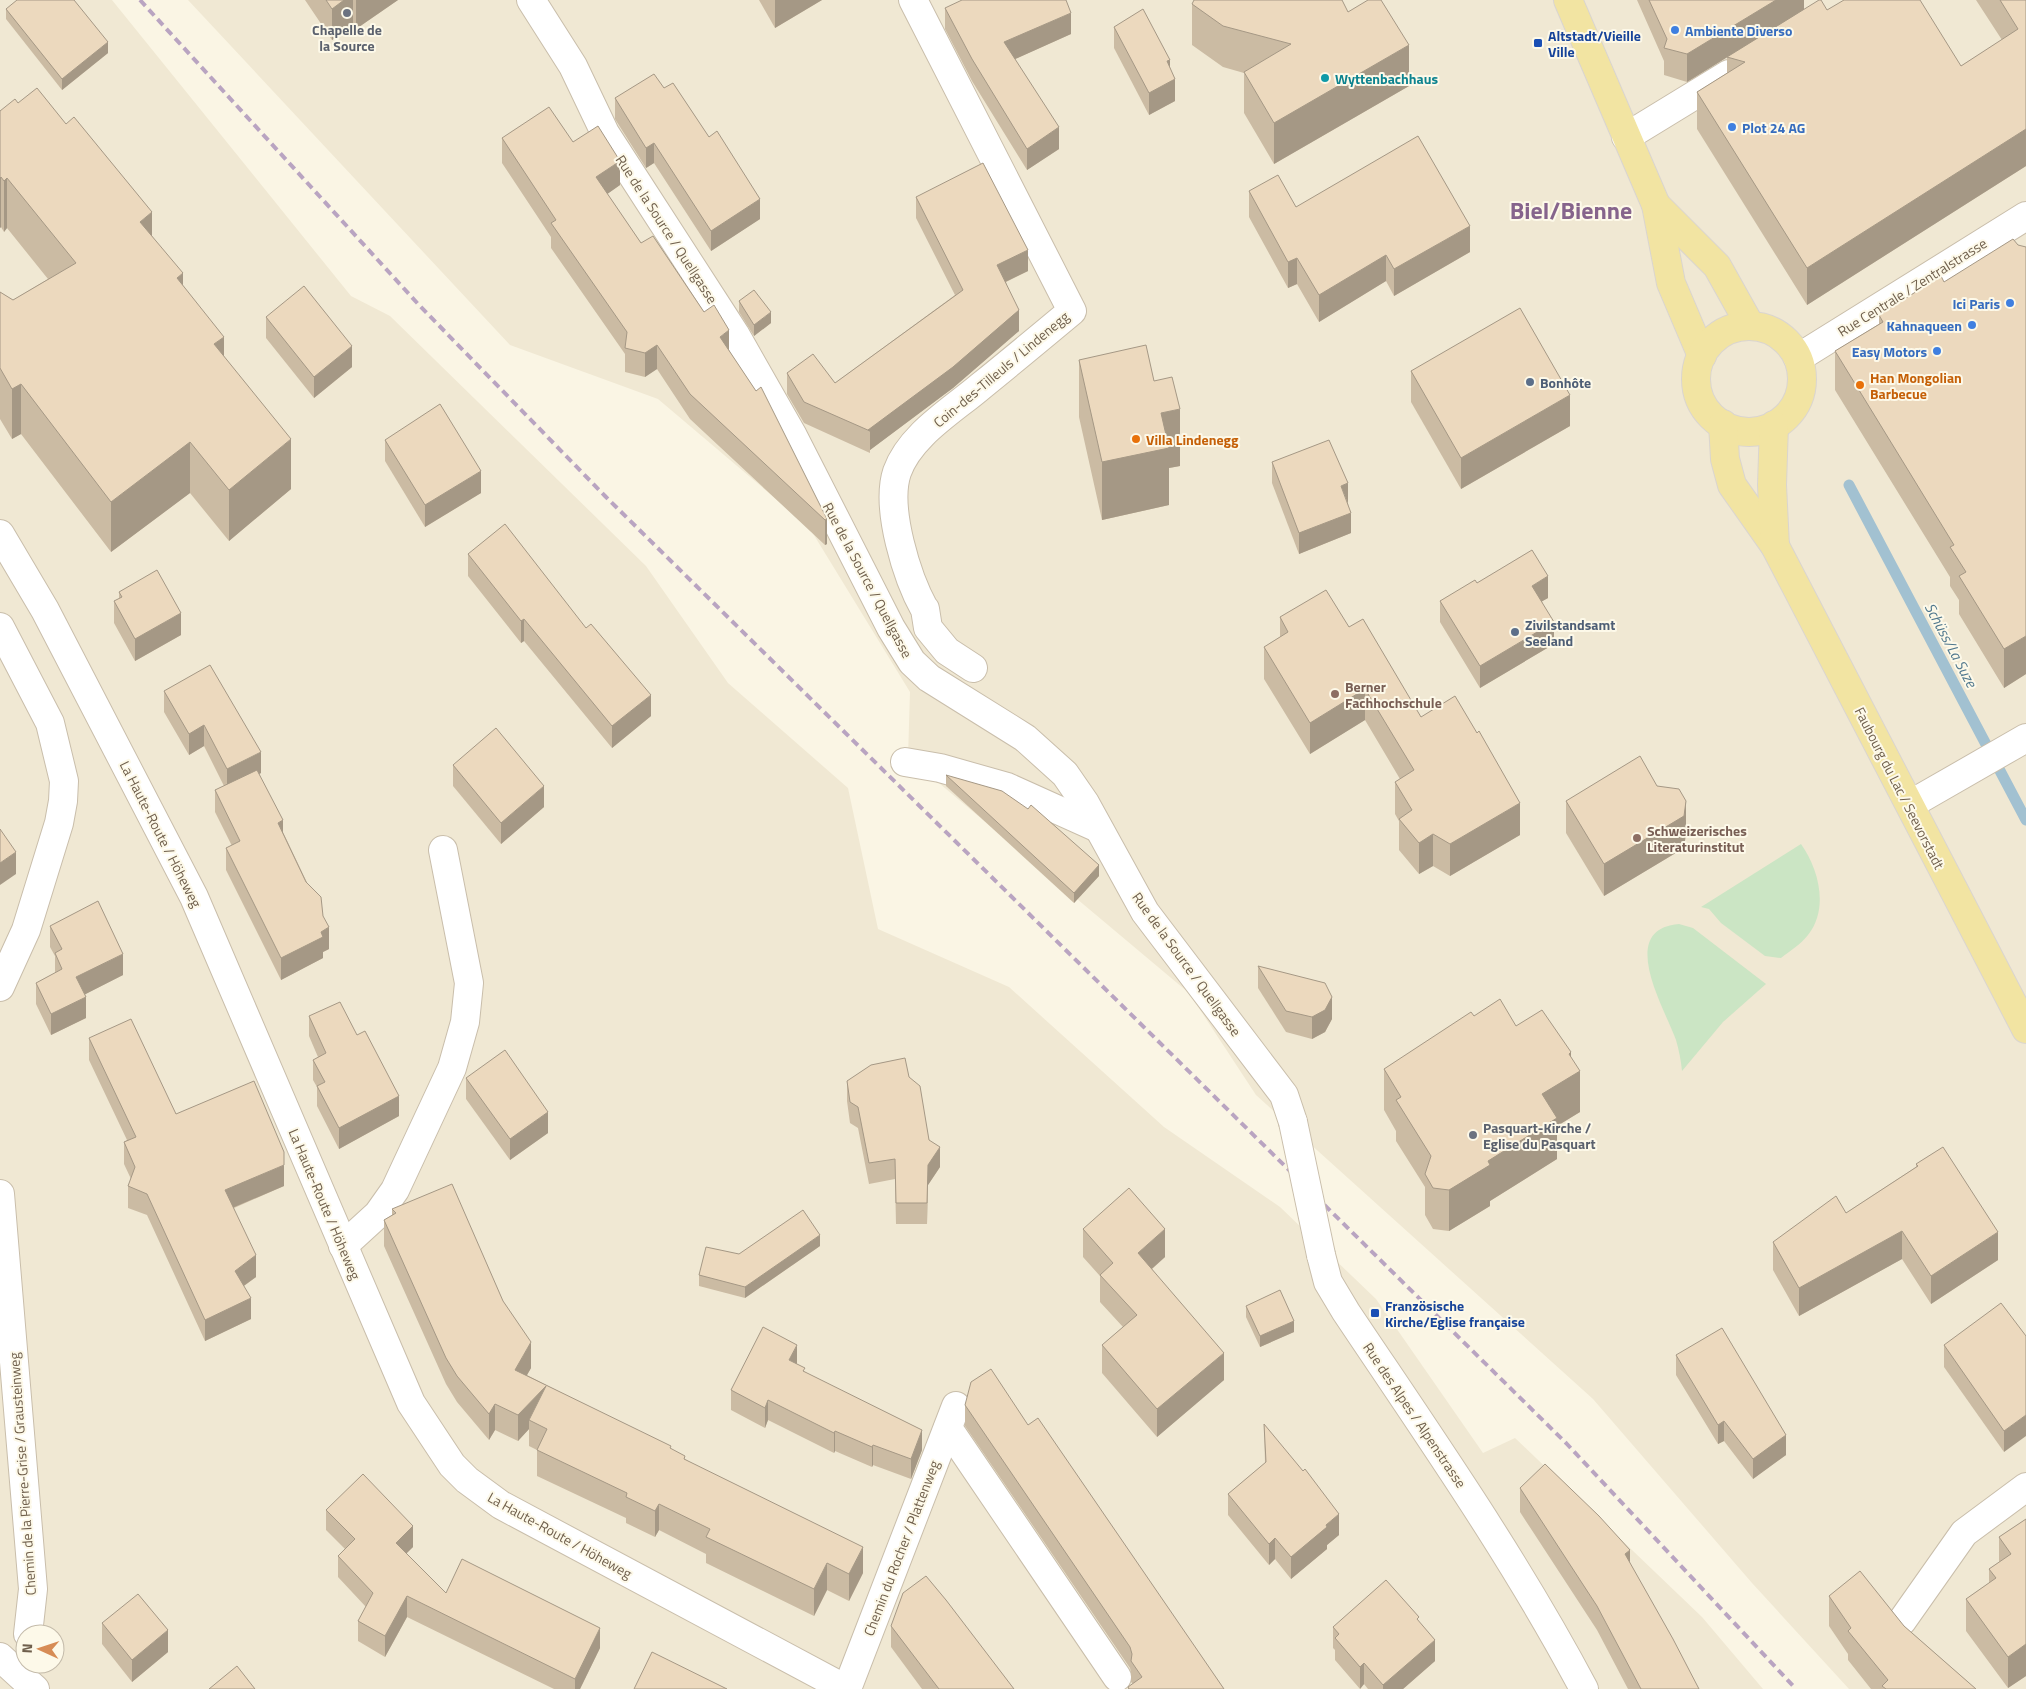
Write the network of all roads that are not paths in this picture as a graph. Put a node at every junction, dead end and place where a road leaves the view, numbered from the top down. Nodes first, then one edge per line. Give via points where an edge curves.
1 (532, 0) edge
2 (913, 0) edge
3 (1568, 0) edge
4 (1748, 63) edge
5 (1626, 137) junction
6 (1656, 205) junction
7 (2026, 216) edge
8 (1750, 325) junction
9 (1702, 356) junction
10 (1798, 358) junction
11 (1723, 424) junction
12 (1774, 425) junction
13 (0, 534) edge
14 (1775, 546) junction
15 (0, 627) edge
16 (973, 668) dead end
17 (2018, 743) edge
18 (905, 762) dead end
19 (1911, 804) junction
20 (1098, 828) junction
21 (444, 850) dead end
22 (0, 987) edge
23 (2026, 1029) edge
24 (1293, 1122) joint
25 (0, 1194) edge
26 (343, 1246) junction
27 (2026, 1487) edge
28 (1902, 1621) edge
29 (29, 1624) edge
30 (0, 1657) edge
31 (15, 1665) edge
32 (1117, 1677) dead end
33 (846, 1689) edge
34 (1584, 1689) edge

1 - 20 street, Rue de la Source / Quellgasse via 573,66 605,133 735,334 793,436 891,628 912,662 929,678 1005,724 1043,752 1065,774
2 - 16 street, Coin-des-Tilleuls / Lindenegg via 1072,311 920,436 898,471 894,492 898,529 912,588 925,609 928,628 947,651
3 - 5 main road
4 - 5 street
5 - 6 main road
6 - 8 main road via 1717,266
6 - 9 main road via 1671,283
7 - 10 street, Rue Centrale / Zentralstrasse via 2008,242
8 - 9 main road via 1730,329 1714,340
8 - 10 main road via 1779,334
9 - 11 main road via 1697,370 1701,399 1708,412
10 - 12 main road via 1802,388 1796,403
11 - 12 main road via 1748,432
11 - 14 main road, Faubourg du Lac / Seevorstadt via 1725,459 1732,485
12 - 14 main road, Faubourg du Lac / Seevorstadt
13 - 26 street, La Haute-Route / Höheweg via 45,610 194,897
14 - 19 main road, Faubourg du Lac / Seevorstadt
15 - 22 street via 50,723 64,781 59,823 29,921
17 - 19 street
18 - 20 street via 940,768 1007,787
19 - 23 main road, Faubourg du Lac / Seevorstadt
20 - 24 street, Rue de la Source / Quellgasse via 1145,912 1284,1095
21 - 26 street via 469,983 465,1022 452,1068 395,1190 378,1214
24 - 34 street, Rue des Alpes / Alpenstrasse, bridge via 1328,1282 1482,1512
25 - 29 street, Chemin de la Pierre-Grise / Grausteinweg via 33,1589
26 - 33 street, La Haute-Route / Höheweg via 411,1404 452,1465 467,1480 501,1505
27 - 28 street via 1964,1533
30 - 31 street
32 - 33 street, Chemin du Rocher / Plattenweg via 952,1417

